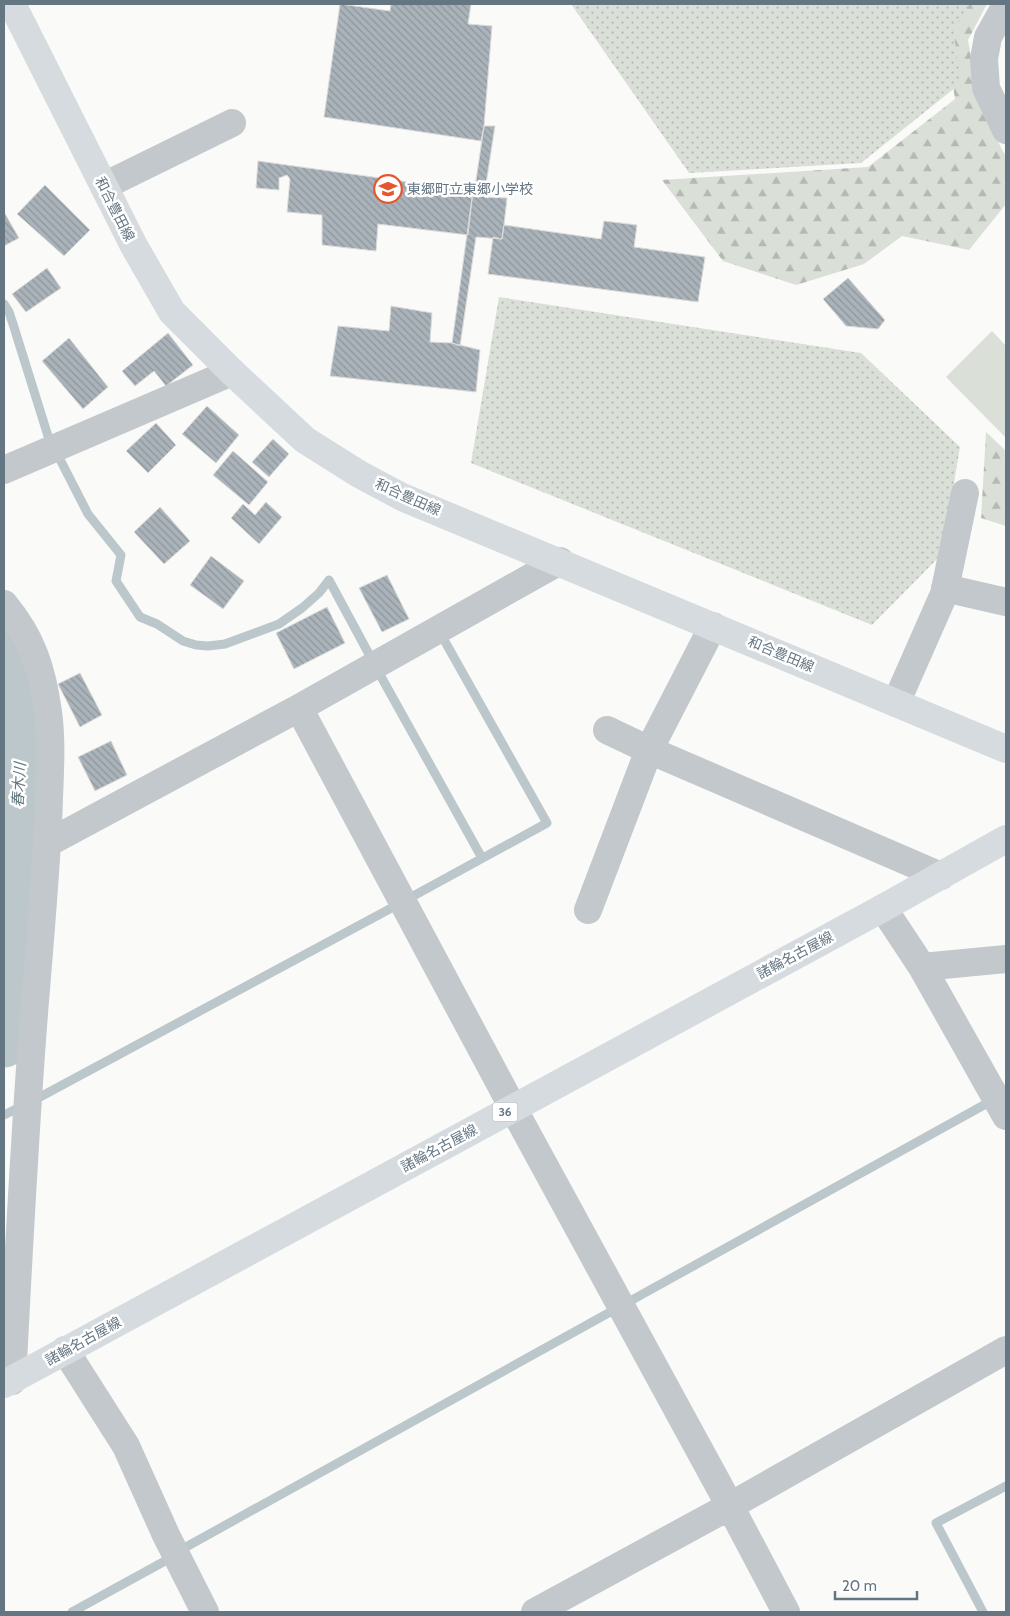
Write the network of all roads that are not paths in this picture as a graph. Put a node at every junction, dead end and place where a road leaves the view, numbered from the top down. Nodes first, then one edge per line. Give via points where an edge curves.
1 (12, 4) edge
2 (1006, 5) edge
3 (232, 123) dead end
4 (1006, 130) edge
5 (104, 186) junction
6 (232, 372) junction
7 (4, 470) edge
8 (965, 493) dead end
9 (560, 561) junction
10 (945, 588) junction
11 (1006, 602) edge
12 (4, 604) edge
13 (713, 626) junction
14 (896, 702) junction
15 (299, 708) junction
16 (608, 730) dead end
17 (1006, 749) edge
18 (649, 750) junction
19 (1006, 839) edge
20 (48, 843) junction
21 (940, 876) junction
22 (883, 908) junction
23 (588, 910) dead end
24 (1006, 959) edge
25 (922, 967) junction
26 (512, 1108) junction
27 (1004, 1108) edge
28 (65, 1350) junction
29 (1006, 1350) edge
30 (8, 1382) edge
31 (730, 1506) junction
32 (206, 1612) edge
33 (535, 1612) edge
34 (786, 1612) edge

1 - 5 main road, 和合豊田線
2 - 4 street via 988,37 984,59 986,88
3 - 5 street
5 - 6 main road, 和合豊田線 via 172,312
6 - 7 street
6 - 9 main road, 和合豊田線 via 305,440 358,474 402,496
8 - 10 street
9 - 13 main road, 和合豊田線
9 - 15 street
10 - 11 street
10 - 14 street
12 - 20 street via 20,623 33,648 49,713
13 - 14 main road, 和合豊田線
13 - 18 street
14 - 17 main road, 和合豊田線
15 - 20 street
15 - 26 street
16 - 18 street
18 - 21 street
18 - 23 street
19 - 21 main road, 諸輪名古屋線 / 36
20 - 30 street
21 - 22 main road, 諸輪名古屋線 / 36
22 - 25 street
22 - 26 main road, 諸輪名古屋線 / 36
24 - 25 street
25 - 27 street
26 - 28 main road, 諸輪名古屋線 / 36
26 - 31 street
28 - 30 main road, 諸輪名古屋線 / 36
28 - 32 street via 126,1446 166,1535
29 - 31 street
31 - 33 street
31 - 34 street

